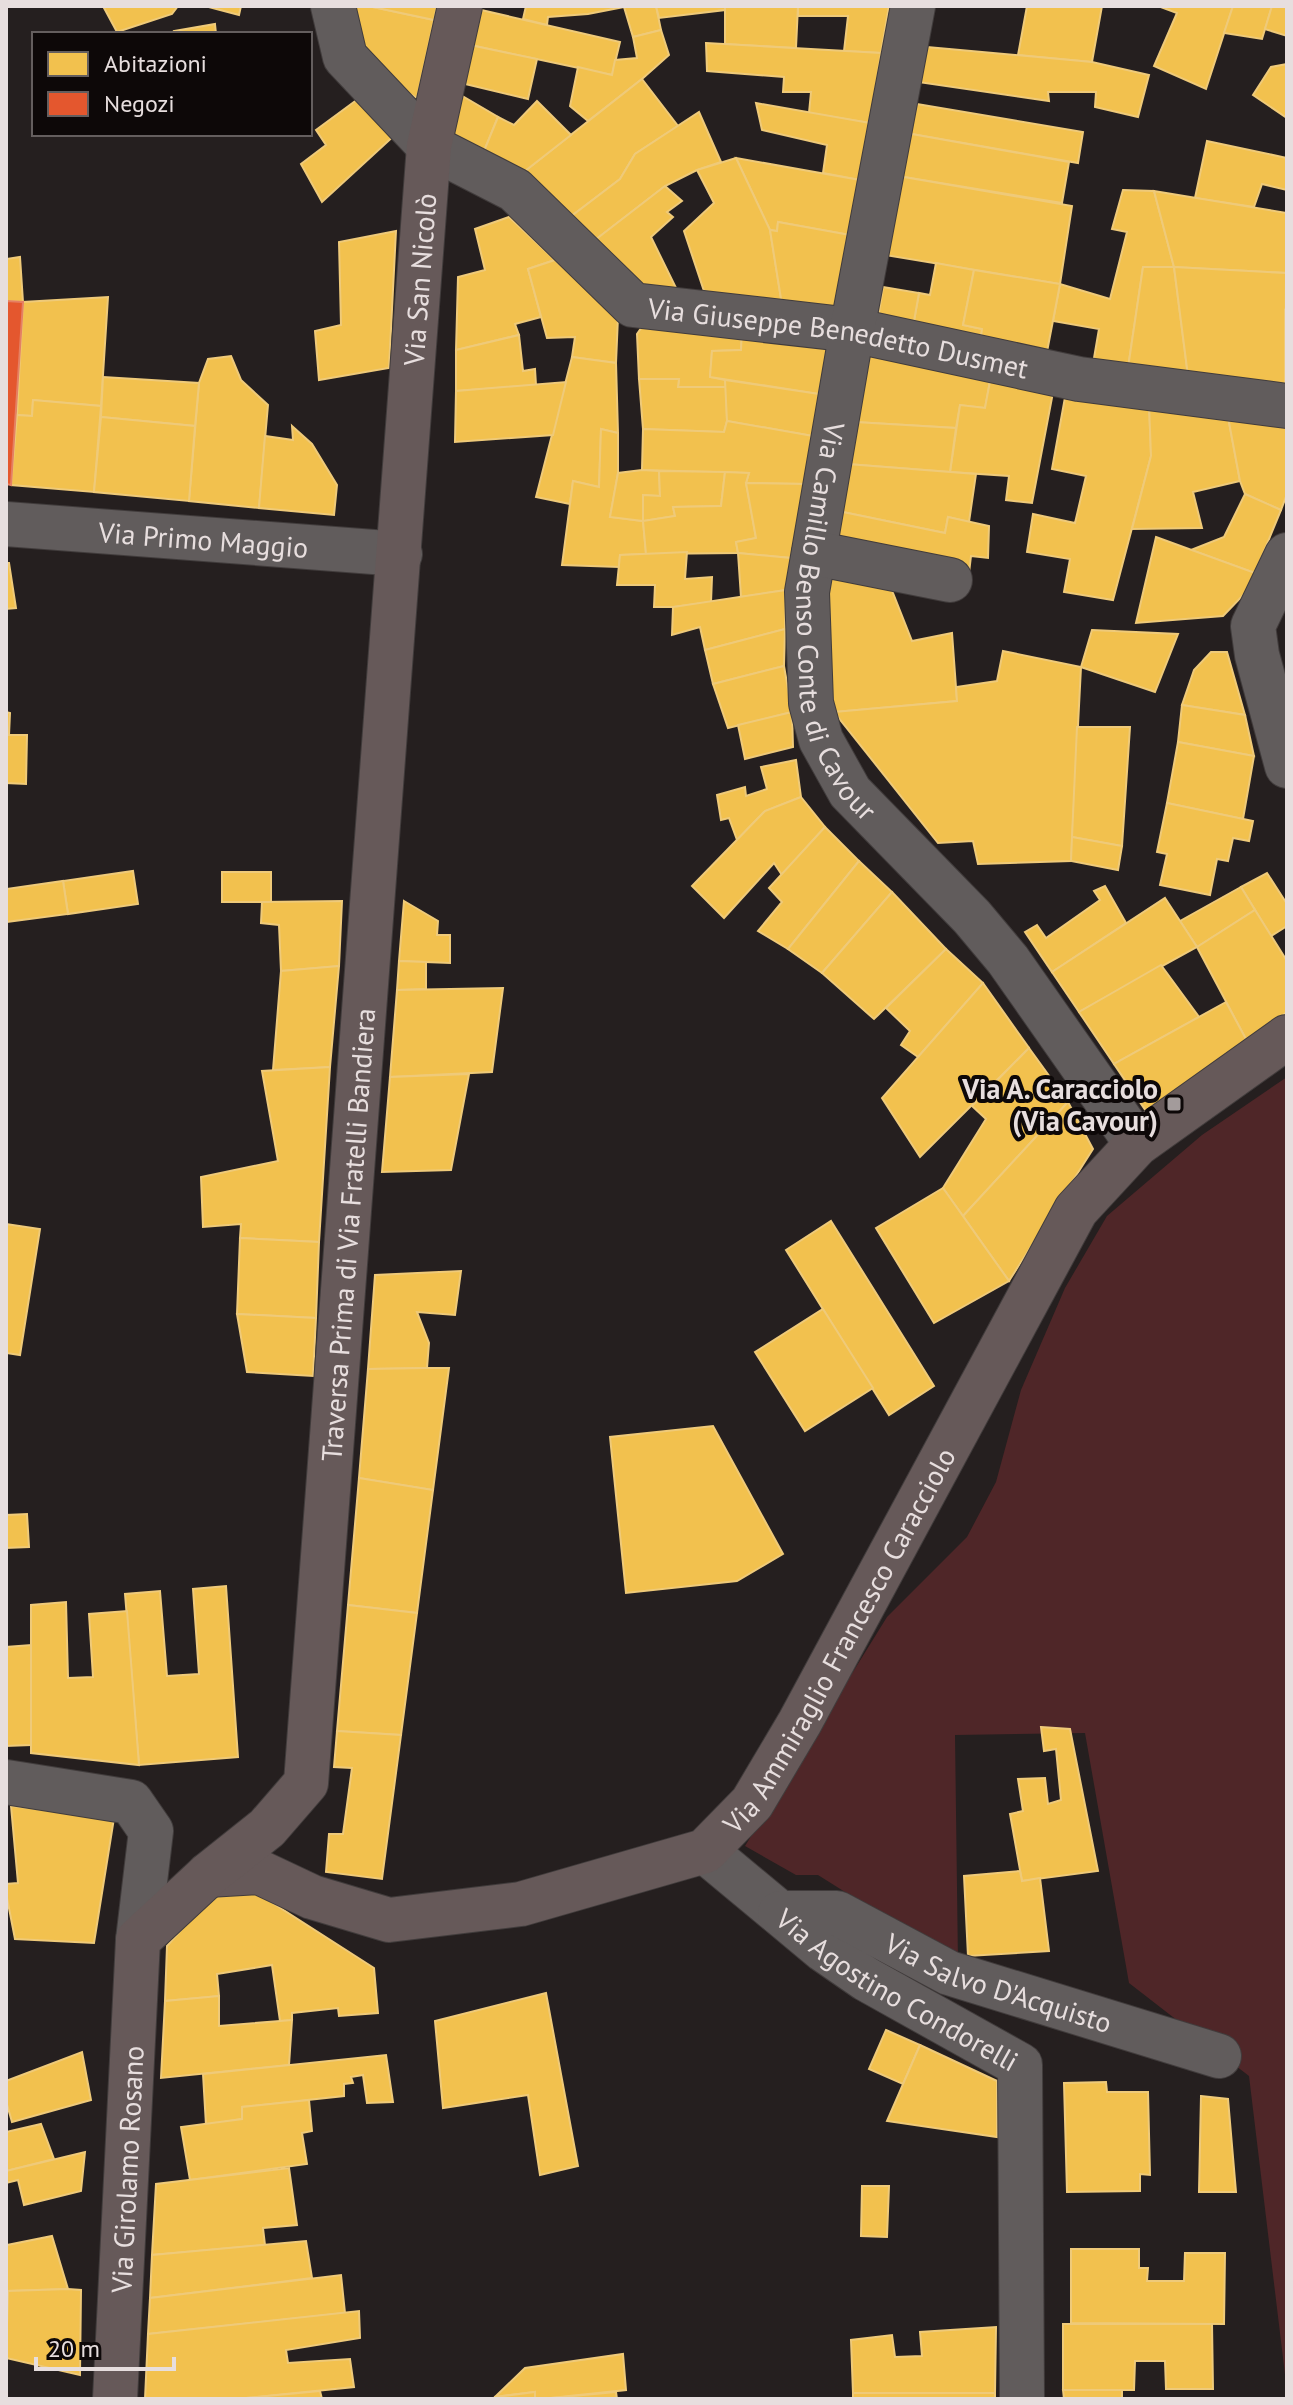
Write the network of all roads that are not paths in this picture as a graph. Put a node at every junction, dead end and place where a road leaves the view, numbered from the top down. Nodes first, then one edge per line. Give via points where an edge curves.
1 (333, 6) edge
2 (460, 6) edge
3 (913, 6) edge
4 (429, 146) junction
5 (852, 330) junction
6 (1287, 406) edge
7 (6, 524) edge
8 (814, 553) junction
9 (400, 554) junction
10 (1287, 555) edge
11 (950, 580) dead end
12 (1287, 766) edge
13 (1287, 1037) edge
14 (1137, 1144) junction
15 (6, 1782) edge
16 (705, 1851) junction
17 (208, 1875) junction
18 (780, 1913) junction
19 (138, 1940) junction
20 (1219, 2056) dead end
21 (115, 2399) edge
22 (1022, 2399) edge

1 - 4 street, Via Giuseppe Benedetto Dusmet via 345,57
2 - 4 main road, Via San Nicolò
3 - 5 street, Via Camillo Benso Conte di Cavour
4 - 5 street, Via Giuseppe Benedetto Dusmet via 515,190 633,305
4 - 9 main road, Via San Nicolò
5 - 6 street, Via Giuseppe Benedetto Dusmet via 1079,379
5 - 8 street, Via Camillo Benso Conte di Cavour
7 - 9 street, Via Primo Maggio
8 - 11 street
8 - 14 street, Via Camillo Benso Conte di Cavour via 807,592 809,655 811,703 821,740 850,792 1008,960
9 - 17 main road, Traversa Prima di Via Fratelli Bandiera via 306,1783 267,1828
10 - 12 street via 1253,626
13 - 14 main road, Via Ammiraglio Francesco Caracciolo
14 - 16 main road, Via Ammiraglio Francesco Caracciolo via 1076,1210 800,1722 752,1803
15 - 19 street, Via Girolamo Rosano via 131,1802 151,1831
16 - 17 main road, Via Ammiraglio Francesco Caracciolo via 521,1904 389,1920 312,1897 259,1872
16 - 18 street, Via Agostino Condorelli
17 - 19 main road
18 - 20 street, Via Salvo D'Acquisto via 837,1913 949,1973
18 - 22 street, Via Agostino Condorelli via 866,1979 1020,2065
19 - 21 main road, Via Girolamo Rosano

